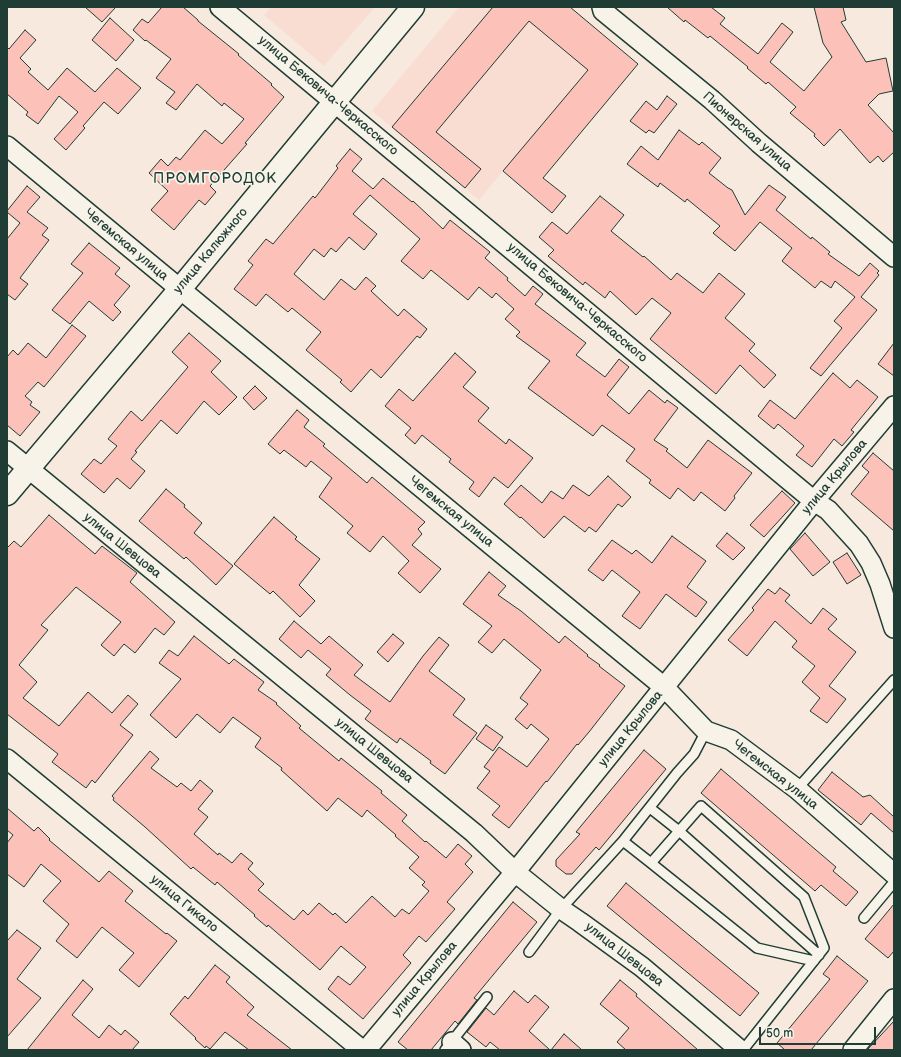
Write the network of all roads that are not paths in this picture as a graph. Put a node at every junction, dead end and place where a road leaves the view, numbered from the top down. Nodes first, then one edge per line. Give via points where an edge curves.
1 (220, 7) edge
2 (413, 7) edge
3 (602, 7) edge
4 (335, 102) junction
5 (7, 146) edge
6 (894, 257) edge
7 (180, 289) junction
8 (894, 406) edge
9 (7, 451) edge
10 (28, 469) junction
11 (7, 494) edge
12 (814, 501) junction
13 (894, 628) edge
14 (894, 680) edge
15 (664, 687) junction
16 (706, 731) junction
17 (7, 759) edge
18 (796, 789) junction
19 (650, 808) junction
20 (679, 831) junction
21 (623, 841) junction
22 (651, 863) junction
23 (515, 872) junction
24 (894, 874) edge
25 (894, 882) edge
26 (561, 909) junction
27 (864, 918) dead end
28 (529, 952) dead end
29 (816, 958) junction
30 (487, 997) dead end
31 (894, 999) edge
32 (453, 1047) edge
33 (362, 1050) edge
34 (366, 1050) edge
35 (740, 1050) edge
36 (743, 1050) edge
37 (853, 1050) edge

1 - 4 street, улица Бековича-Черкасского
2 - 4 street, улица Калюжного
3 - 6 street, Пионерская улица via 603,11 712,100
4 - 7 street, улица Калюжного
4 - 12 street, улица Бековича-Черкасского
5 - 7 street, Чегемская улица
7 - 10 street, улица Калюжного
7 - 15 street, Чегемская улица
8 - 12 street, улица Крылова
9 - 10 street, улица Шевцова
10 - 11 street, улица Калюжного
10 - 23 street, улица Шевцова via 474,833
12 - 13 street, улица Бековича-Черкасского via 828,510 859,544 871,563
12 - 15 street, улица Крылова
14 - 18 lane
15 - 16 street, Чегемская улица
15 - 23 street, улица Крылова
16 - 18 street, Чегемская улица via 731,740
16 - 19 lane via 694,754
17 - 33 street, улица Гикало
18 - 24 street, Чегемская улица
19 - 20 lane
19 - 21 lane
20 - 22 lane
20 - 29 lane
20 - 29 lane via 701,806 804,897 824,948
21 - 22 lane
21 - 26 lane
22 - 29 lane via 757,948
23 - 26 street, улица Шевцова
23 - 34 street, улица Крылова
25 - 27 lane
26 - 28 lane
26 - 35 street, улица Шевцова via 642,967
29 - 36 lane
30 - 32 lane
31 - 37 street

